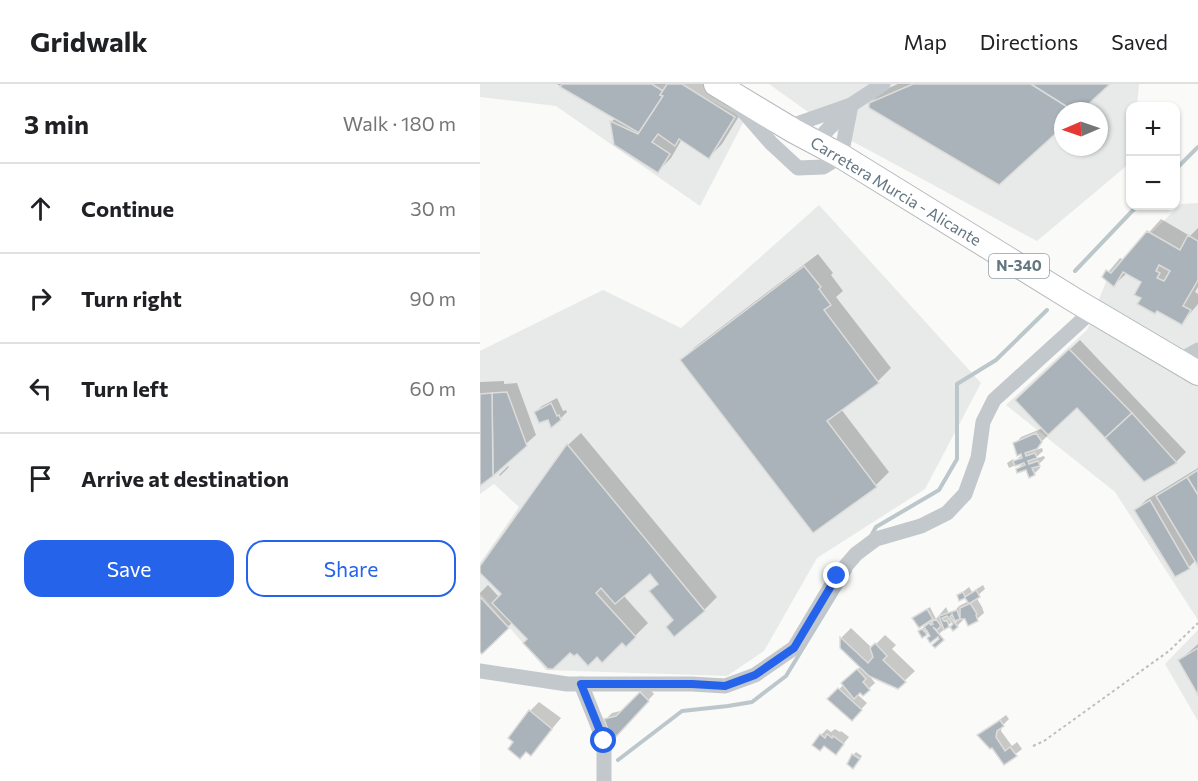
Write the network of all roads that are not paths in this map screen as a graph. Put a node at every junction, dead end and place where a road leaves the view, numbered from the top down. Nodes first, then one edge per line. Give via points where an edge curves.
1 (716, 84) edge
2 (883, 84) edge
3 (851, 105) junction
4 (788, 127) junction
5 (816, 142) junction
6 (841, 156) junction
7 (1092, 311) junction
8 (1192, 361) edge
9 (480, 671) edge
10 (581, 684) junction
11 (604, 781) edge

1 - 4 highway, Carretera Murcia - Alicante / N-340
1 - 6 street via 798,168 823,167
2 - 3 street
3 - 4 street
3 - 5 street
3 - 6 street
4 - 5 highway, Carretera Murcia - Alicante / N-340
5 - 6 highway, Carretera Murcia - Alicante / N-340
6 - 7 highway, Carretera Murcia - Alicante / N-340
7 - 8 highway, Carretera Murcia - Alicante / N-340
7 - 10 street via 994,400 983,422 978,458 965,494 947,513 921,526 876,539 856,554 837,576 794,648 755,675 725,686
9 - 10 street
10 - 11 street via 604,741

